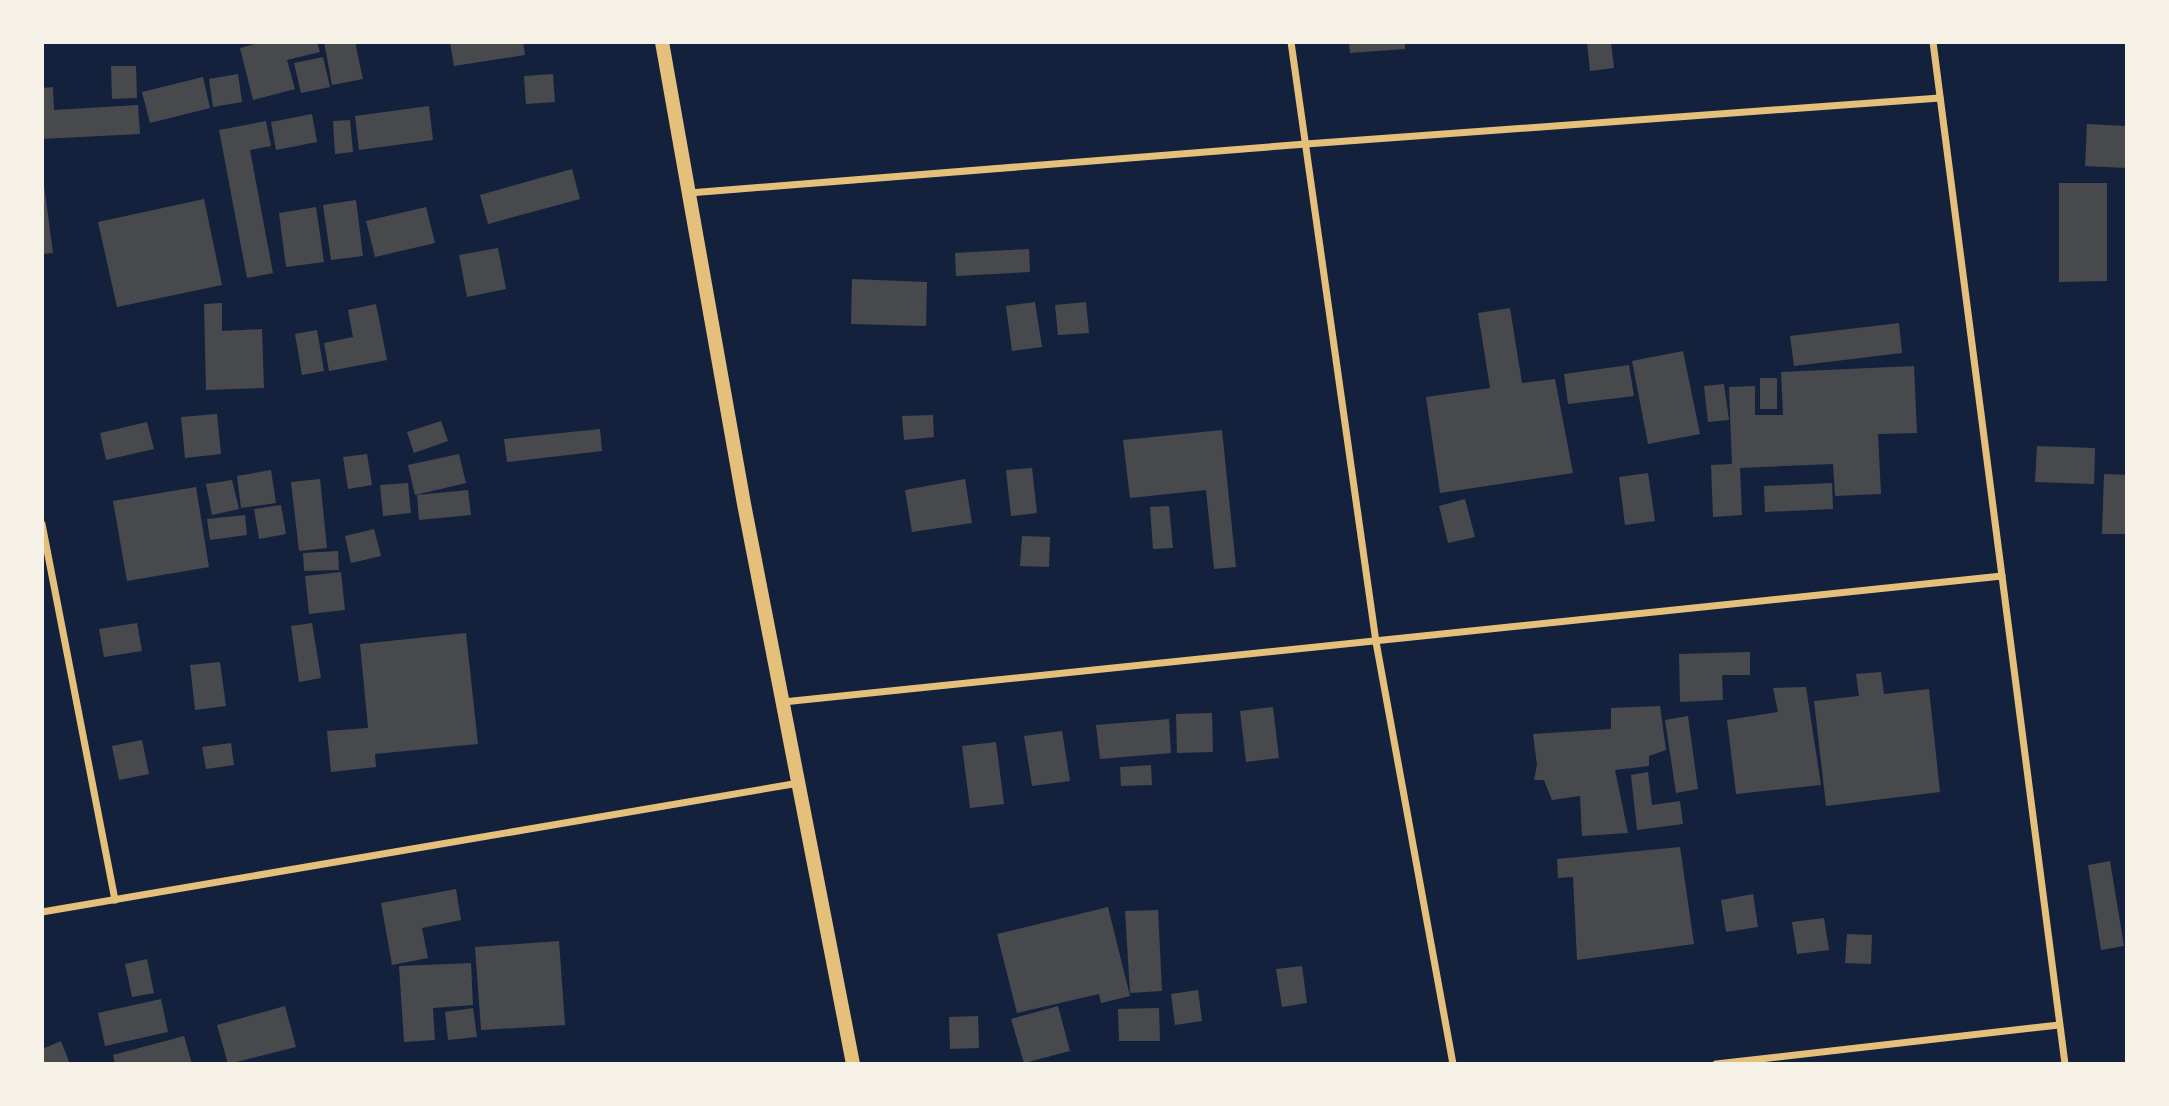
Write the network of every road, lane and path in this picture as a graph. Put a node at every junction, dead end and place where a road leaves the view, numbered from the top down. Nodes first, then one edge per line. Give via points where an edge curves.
1 (662, 42) edge
2 (1291, 42) edge
3 (1933, 42) edge
4 (1940, 98) junction
5 (1306, 144) junction
6 (689, 193) junction
7 (42, 524) edge
8 (2002, 576) junction
9 (1376, 642) junction
10 (783, 702) junction
11 (800, 783) junction
12 (115, 900) junction
13 (42, 912) edge
14 (2059, 1024) junction
15 (853, 1064) edge
16 (1453, 1064) edge
17 (1716, 1064) edge
18 (2064, 1064) edge

1 - 6 main road
2 - 5 street
3 - 4 street
4 - 5 street
4 - 8 street
5 - 6 street
5 - 9 street
6 - 10 main road
7 - 12 street
8 - 9 street
8 - 14 street
9 - 10 street
9 - 16 street
10 - 11 main road
11 - 12 street
11 - 15 main road
12 - 13 street
14 - 17 street
14 - 18 street

